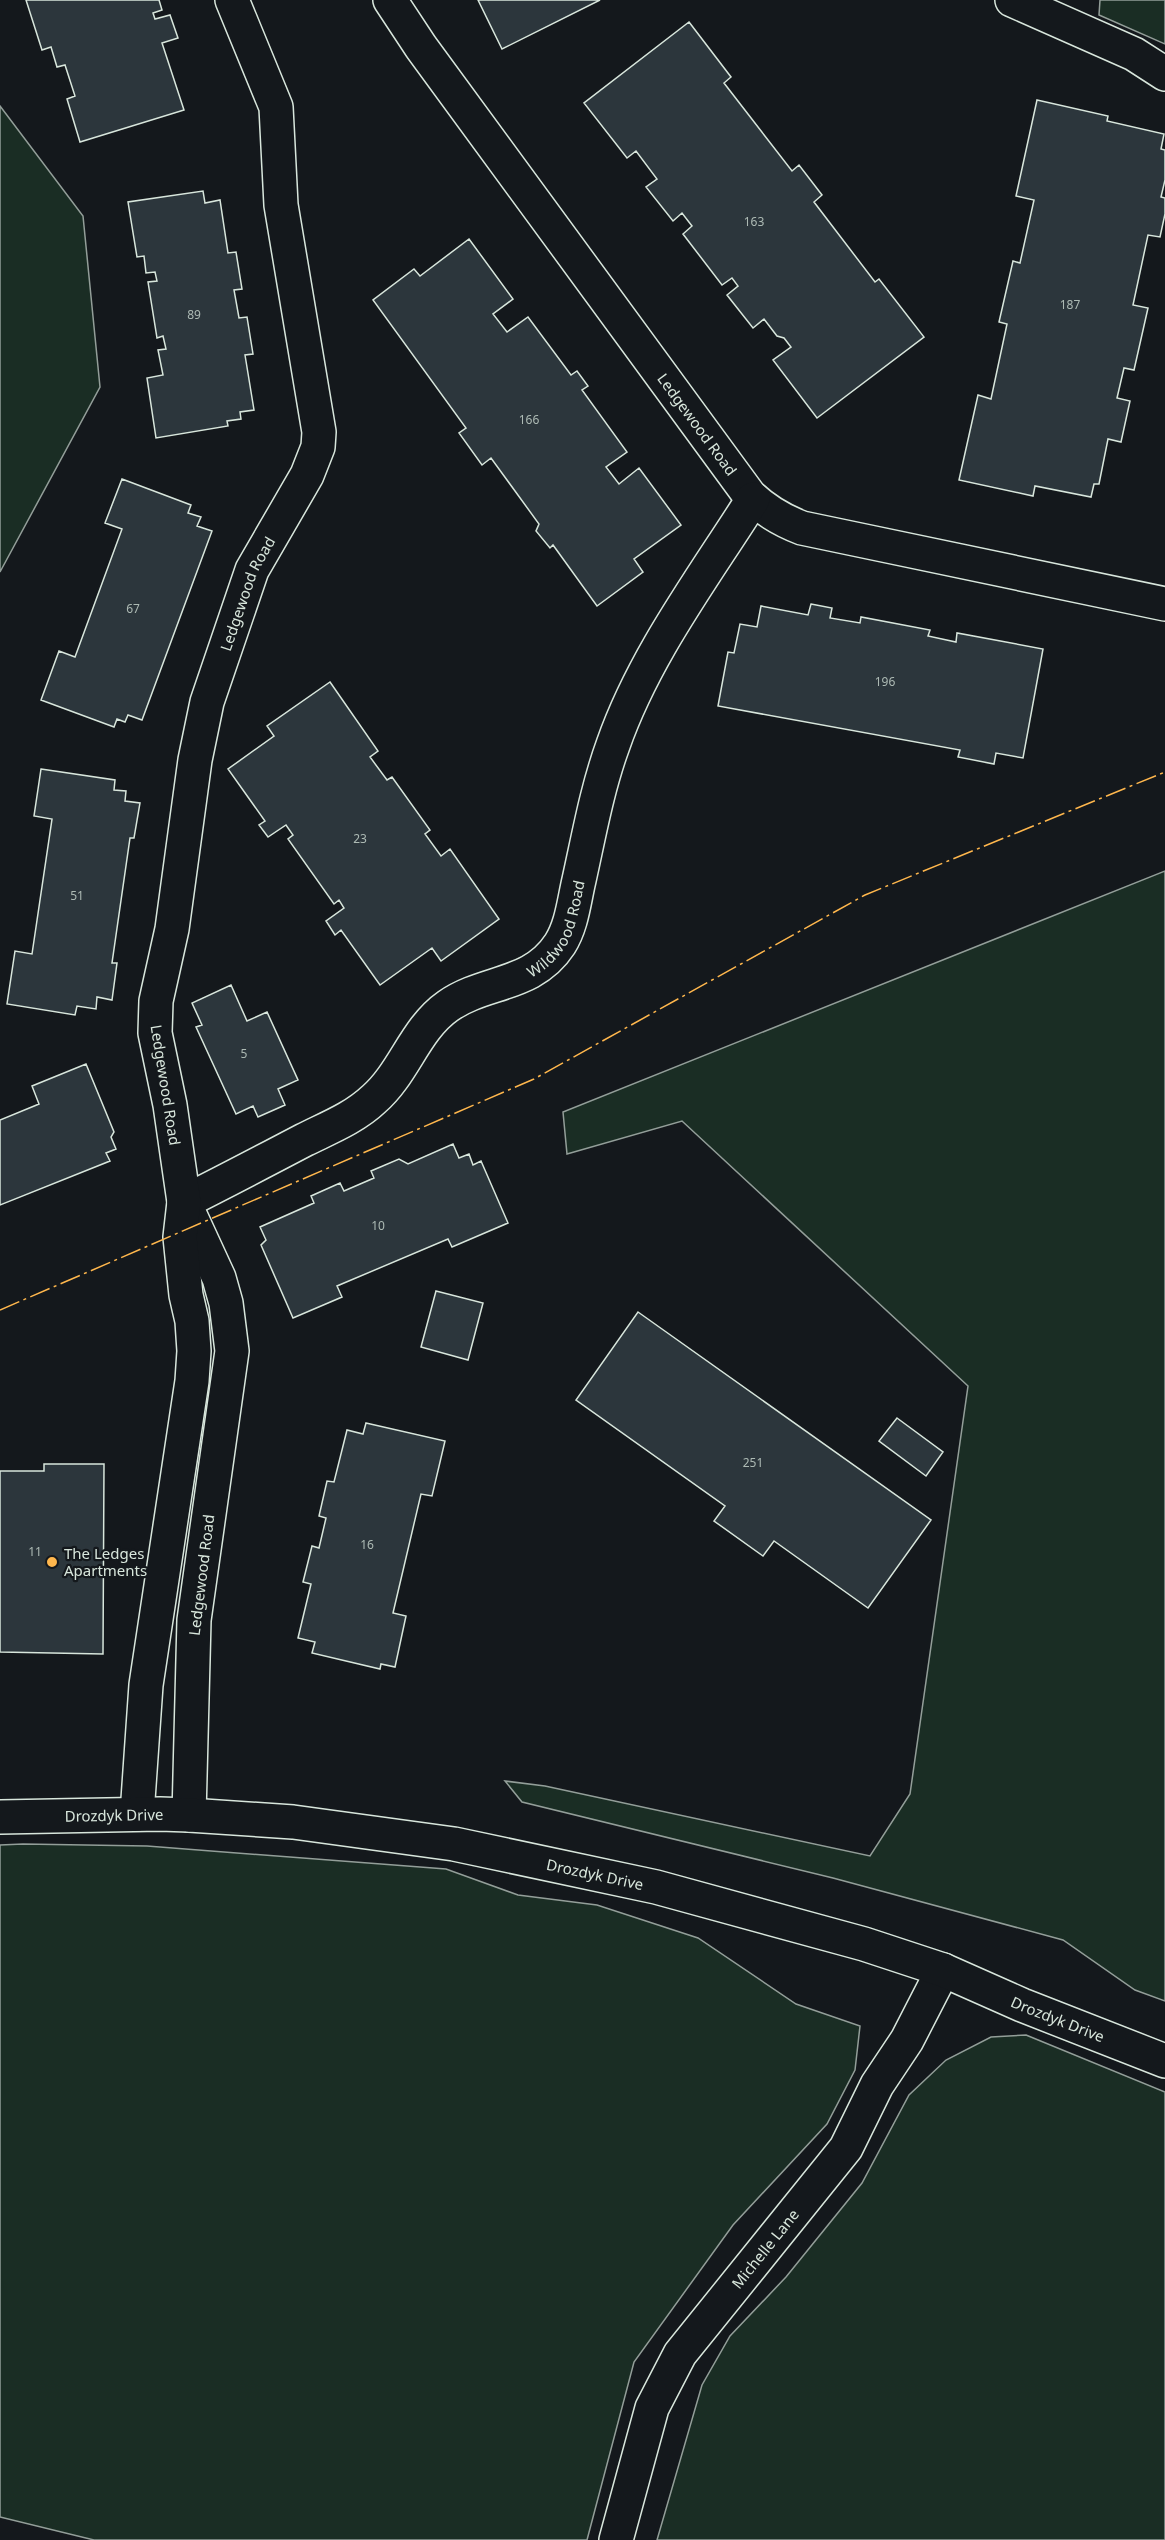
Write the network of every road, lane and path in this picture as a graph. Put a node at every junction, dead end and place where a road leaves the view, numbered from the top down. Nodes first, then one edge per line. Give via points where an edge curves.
1 (232, 0) edge
2 (390, 0) edge
3 (1021, 4) edge
4 (1165, 74) edge
5 (753, 499) junction
6 (1165, 604) edge
7 (184, 1202) junction
8 (136, 1814) junction
9 (189, 1815) junction
10 (0, 1817) edge
11 (943, 1970) junction
12 (1165, 2061) edge
13 (616, 2540) edge

1 - 7 street, Ledgewood Road via 276,107 281,205 319,432 308,475 252,570 207,702 195,760 172,928 155,1017
2 - 5 street, Ledgewood Road
3 - 4 street via 1134,54
5 - 6 street, Ledgewood Road via 782,521 802,528
5 - 7 street, Wildwood Road via 660,646 626,711 602,779 568,927 550,956 515,980 449,1005 423,1033 389,1084 359,1112
7 - 8 street, Ledgewood Road via 180,1237 192,1322 192,1381 146,1685
7 - 9 street, Ledgewood Road via 219,1278 232,1351 194,1620
8 - 9 street, Drozdyk Drive
8 - 10 street, Drozdyk Drive
9 - 11 street, Drozdyk Drive via 293,1822 454,1844 656,1887 864,1944
11 - 12 street, Drozdyk Drive
11 - 13 street, Michelle Lane via 846,2148 680,2354 652,2408

